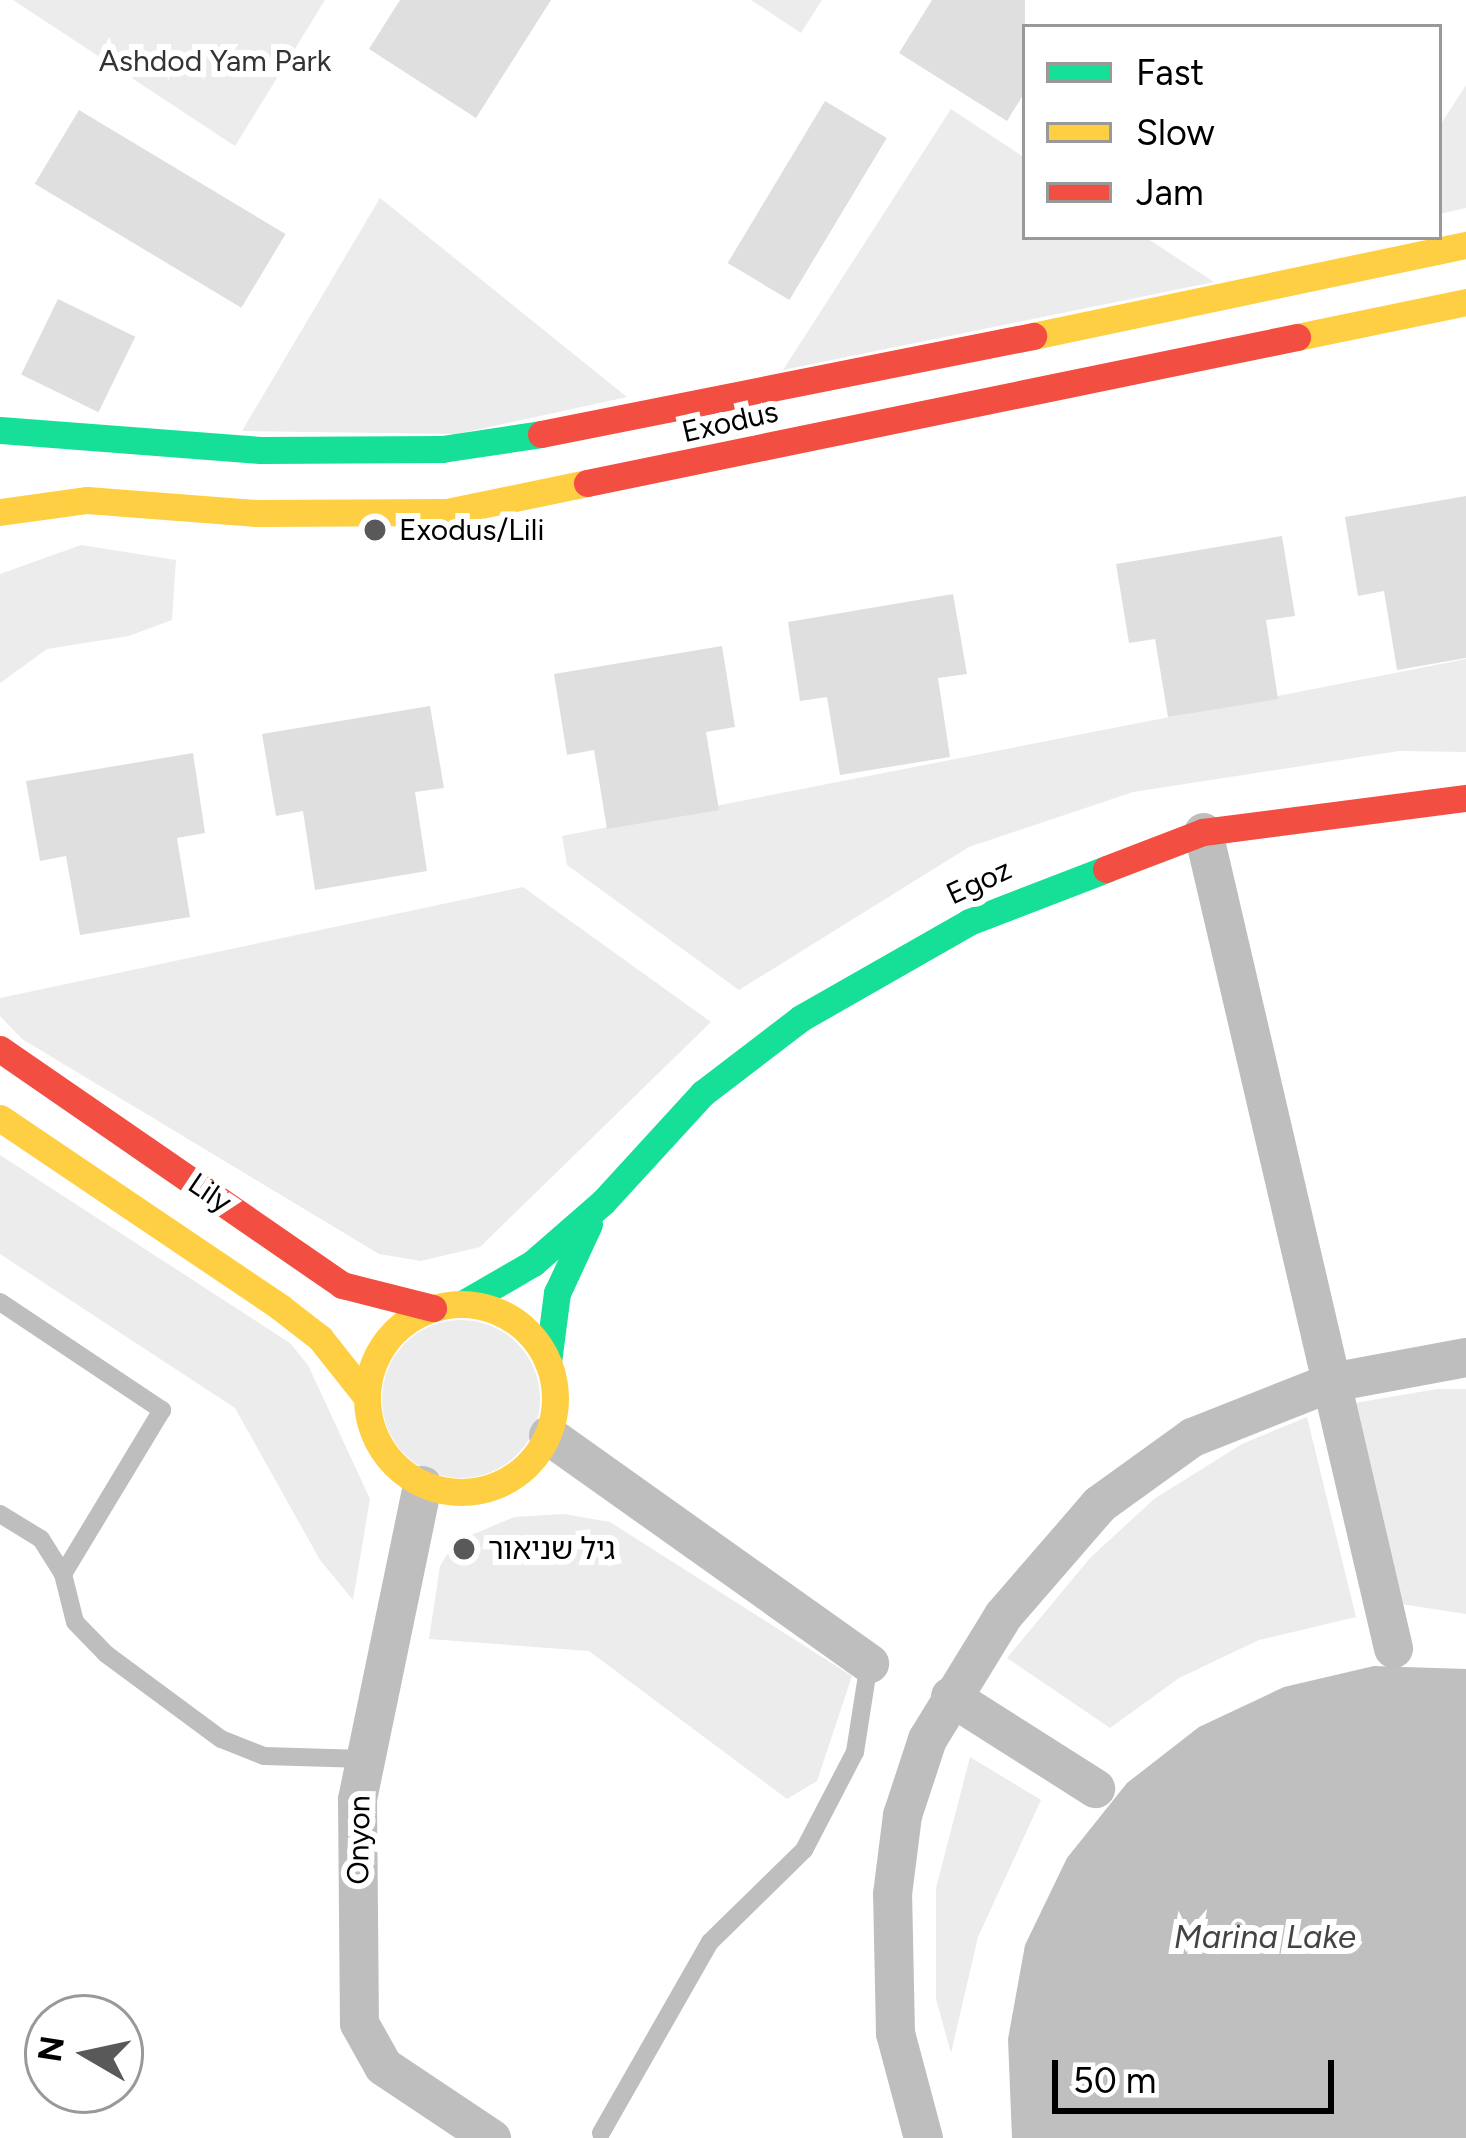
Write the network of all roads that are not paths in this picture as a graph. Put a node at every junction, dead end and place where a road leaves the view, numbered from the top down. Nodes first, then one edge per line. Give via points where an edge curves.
1 (1466, 245) edge
2 (1466, 302) edge
3 (0, 430) edge
4 (0, 512) edge
5 (1466, 799) edge
6 (1202, 832) junction
7 (0, 1049) edge
8 (0, 1118) edge
9 (603, 1202) junction
10 (0, 1302) edge
11 (464, 1304) junction
12 (433, 1308) junction
13 (1466, 1357) edge
14 (548, 1362) junction
15 (1331, 1382) junction
16 (366, 1396) junction
17 (548, 1435) junction
18 (422, 1485) junction
19 (0, 1514) edge
20 (63, 1574) junction
21 (1394, 1648) dead end
22 (869, 1663) joint
23 (950, 1696) junction
24 (364, 1759) junction
25 (1095, 1788) dead end
26 (601, 2133) dead end
27 (490, 2138) edge
28 (923, 2138) edge

1 - 3 street, Exodus via 610,424 442,449 260,450
2 - 4 street, Exodus via 463,509 257,513 87,500
5 - 6 street, Egoz
6 - 9 street, Egoz via 1050,886 881,968 703,1093
6 - 15 street
7 - 12 street, Lily via 342,1285
8 - 16 street, Lily via 280,1307 320,1338
9 - 11 street, Egoz via 504,1285
9 - 14 street, Egoz via 572,1249
10 - 20 lane via 162,1410
11 - 12 street
11 - 14 street via 514,1320
12 - 16 street via 385,1341
13 - 15 street
14 - 17 street
15 - 21 street
15 - 23 street via 1192,1437 1099,1504 1004,1615
16 - 18 street via 381,1448
17 - 18 street via 512,1478 483,1490
17 - 22 street
18 - 24 street, Onyon
19 - 20 lane via 40,1539
20 - 24 lane via 75,1622 221,1739 265,1756
22 - 26 lane via 855,1752 804,1850 710,1942
23 - 25 street
23 - 28 street via 902,1815 892,1894 895,2033
24 - 27 street, Onyon via 357,1822 366,2044 383,2066

